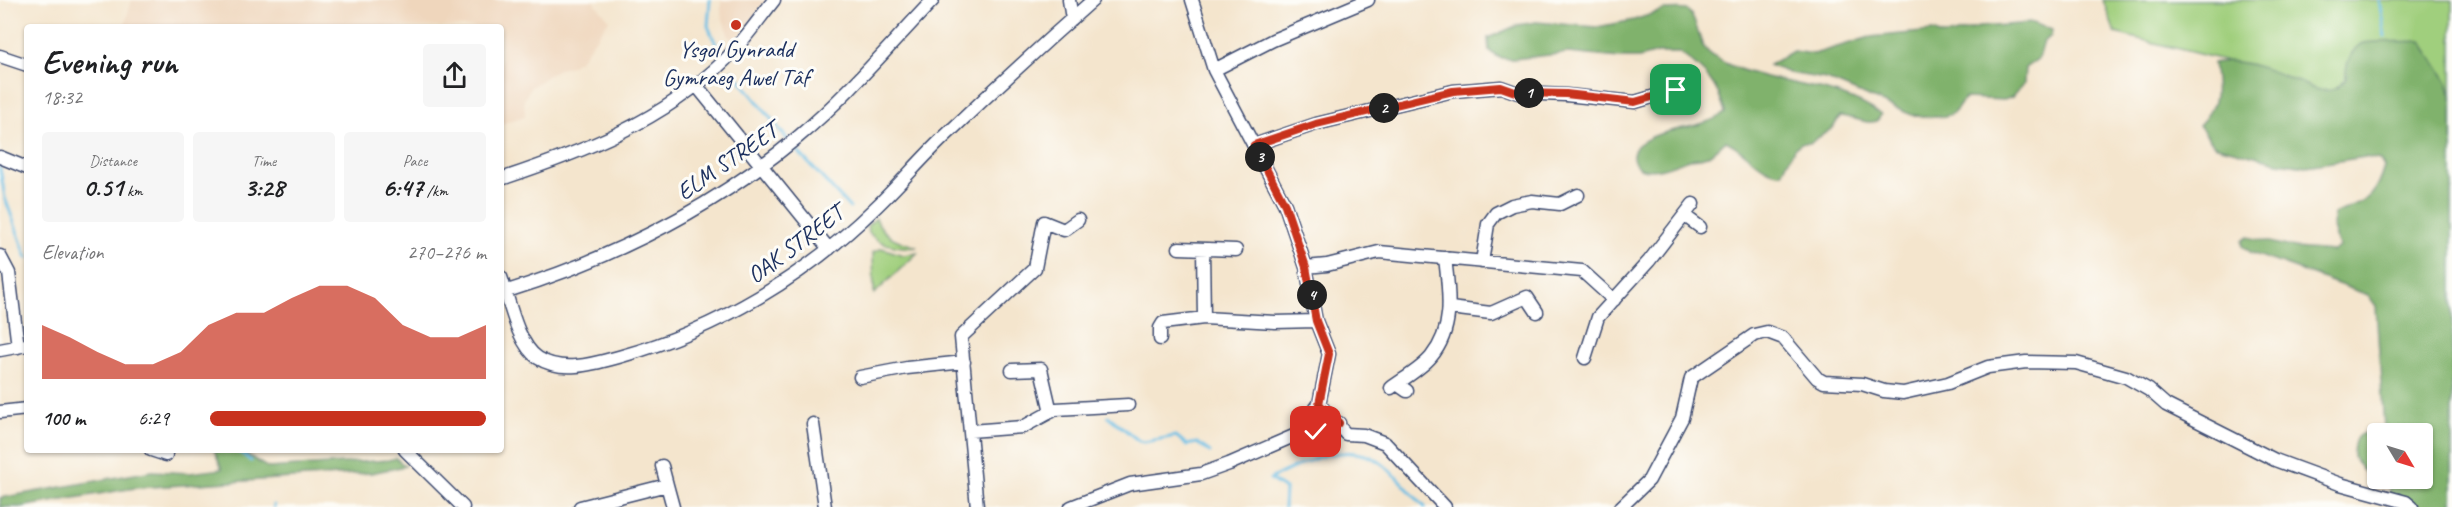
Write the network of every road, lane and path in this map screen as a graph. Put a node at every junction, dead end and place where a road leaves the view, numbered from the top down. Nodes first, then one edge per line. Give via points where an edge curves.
1 (774, 0) edge
2 (933, 0) edge
3 (1069, 0) edge
4 (1093, 0) edge
5 (1192, 0) edge
6 (1368, 0) edge
7 (1072, 19) junction
8 (0, 56) edge
9 (24, 64) edge
10 (1214, 70) junction
11 (696, 85) junction
12 (1676, 90) dead end
13 (1254, 145) junction
14 (0, 157) edge
15 (24, 164) edge
16 (762, 165) junction
17 (504, 178) edge
18 (1578, 195) dead end
19 (1693, 204) dead end
20 (1685, 216) junction
21 (1078, 220) dead end
22 (1700, 227) dead end
23 (1179, 248) dead end
24 (829, 249) junction
25 (1203, 249) junction
26 (1236, 250) dead end
27 (0, 256) edge
28 (1445, 258) junction
29 (1482, 262) junction
30 (1306, 267) junction
31 (504, 292) edge
32 (1614, 300) junction
33 (1450, 308) junction
34 (1537, 312) dead end
35 (1204, 318) junction
36 (1316, 321) junction
37 (1160, 339) dead end
38 (22, 346) edge
39 (0, 350) edge
40 (1585, 358) dead end
41 (964, 362) junction
42 (1012, 370) dead end
43 (860, 377) dead end
44 (1398, 388) dead end
45 (1319, 404) junction
46 (1128, 405) dead end
47 (24, 410) edge
48 (0, 412) edge
49 (1051, 412) junction
50 (1339, 423) junction
51 (813, 424) dead end
52 (970, 431) junction
53 (1296, 435) junction
54 (160, 453) edge
55 (408, 453) edge
56 (166, 455) dead end
57 (662, 466) dead end
58 (667, 486) junction
59 (463, 507) edge
60 (580, 507) edge
61 (673, 507) edge
62 (825, 507) edge
63 (977, 507) edge
64 (1071, 507) edge
65 (1445, 507) edge
66 (1621, 507) edge
67 (2412, 507) edge

1 - 11 street via 725,60
2 - 16 street, ELM STREET via 850,88
3 - 7 street
4 - 7 street, OAK STREET
5 - 10 street
6 - 10 street
7 - 24 street, OAK STREET via 1000,83
8 - 9 street
10 - 13 street
11 - 16 street
11 - 17 street via 625,131
12 - 13 street via 1635,102 1518,93 1501,87 1453,91 1316,124
13 - 30 street via 1285,205
14 - 15 street
16 - 24 street
16 - 31 street, ELM STREET via 682,218 598,258
18 - 29 street via 1560,204 1512,204 1496,213 1488,224
19 - 20 street
20 - 22 street
20 - 32 street
21 - 41 street via 1064,230 1044,222 1035,268 961,337
23 - 25 street
24 - 31 street, OAK STREET via 764,296 692,331 652,347 573,366 538,358 528,348
25 - 26 street
25 - 35 street
27 - 38 street via 9,273
28 - 29 street
28 - 30 street via 1379,252
28 - 33 street
29 - 32 street via 1582,271
30 - 36 street
32 - 40 street via 1598,316
33 - 34 street via 1491,313 1527,297
33 - 44 street via 1444,334 1431,357
35 - 36 street
35 - 37 street via 1163,323
36 - 45 street via 1329,354
38 - 39 street
41 - 43 street
41 - 52 street
42 - 49 street via 1041,369
45 - 50 street
45 - 53 street
46 - 49 street
47 - 48 street
49 - 52 street via 1023,427
50 - 53 street
50 - 65 street via 1346,434 1364,435 1385,443
51 - 62 street
52 - 63 street
53 - 64 street via 1201,474 1130,484
54 - 56 street
55 - 59 street
57 - 58 street
58 - 60 street
58 - 61 street
66 - 67 street via 1649,480 1682,418 1691,378 1754,335 1767,332 1784,338 1824,382 1863,384 1903,393 1948,383 1988,367 2026,362 2076,363 2126,377 2150,390 2166,405 2276,460

